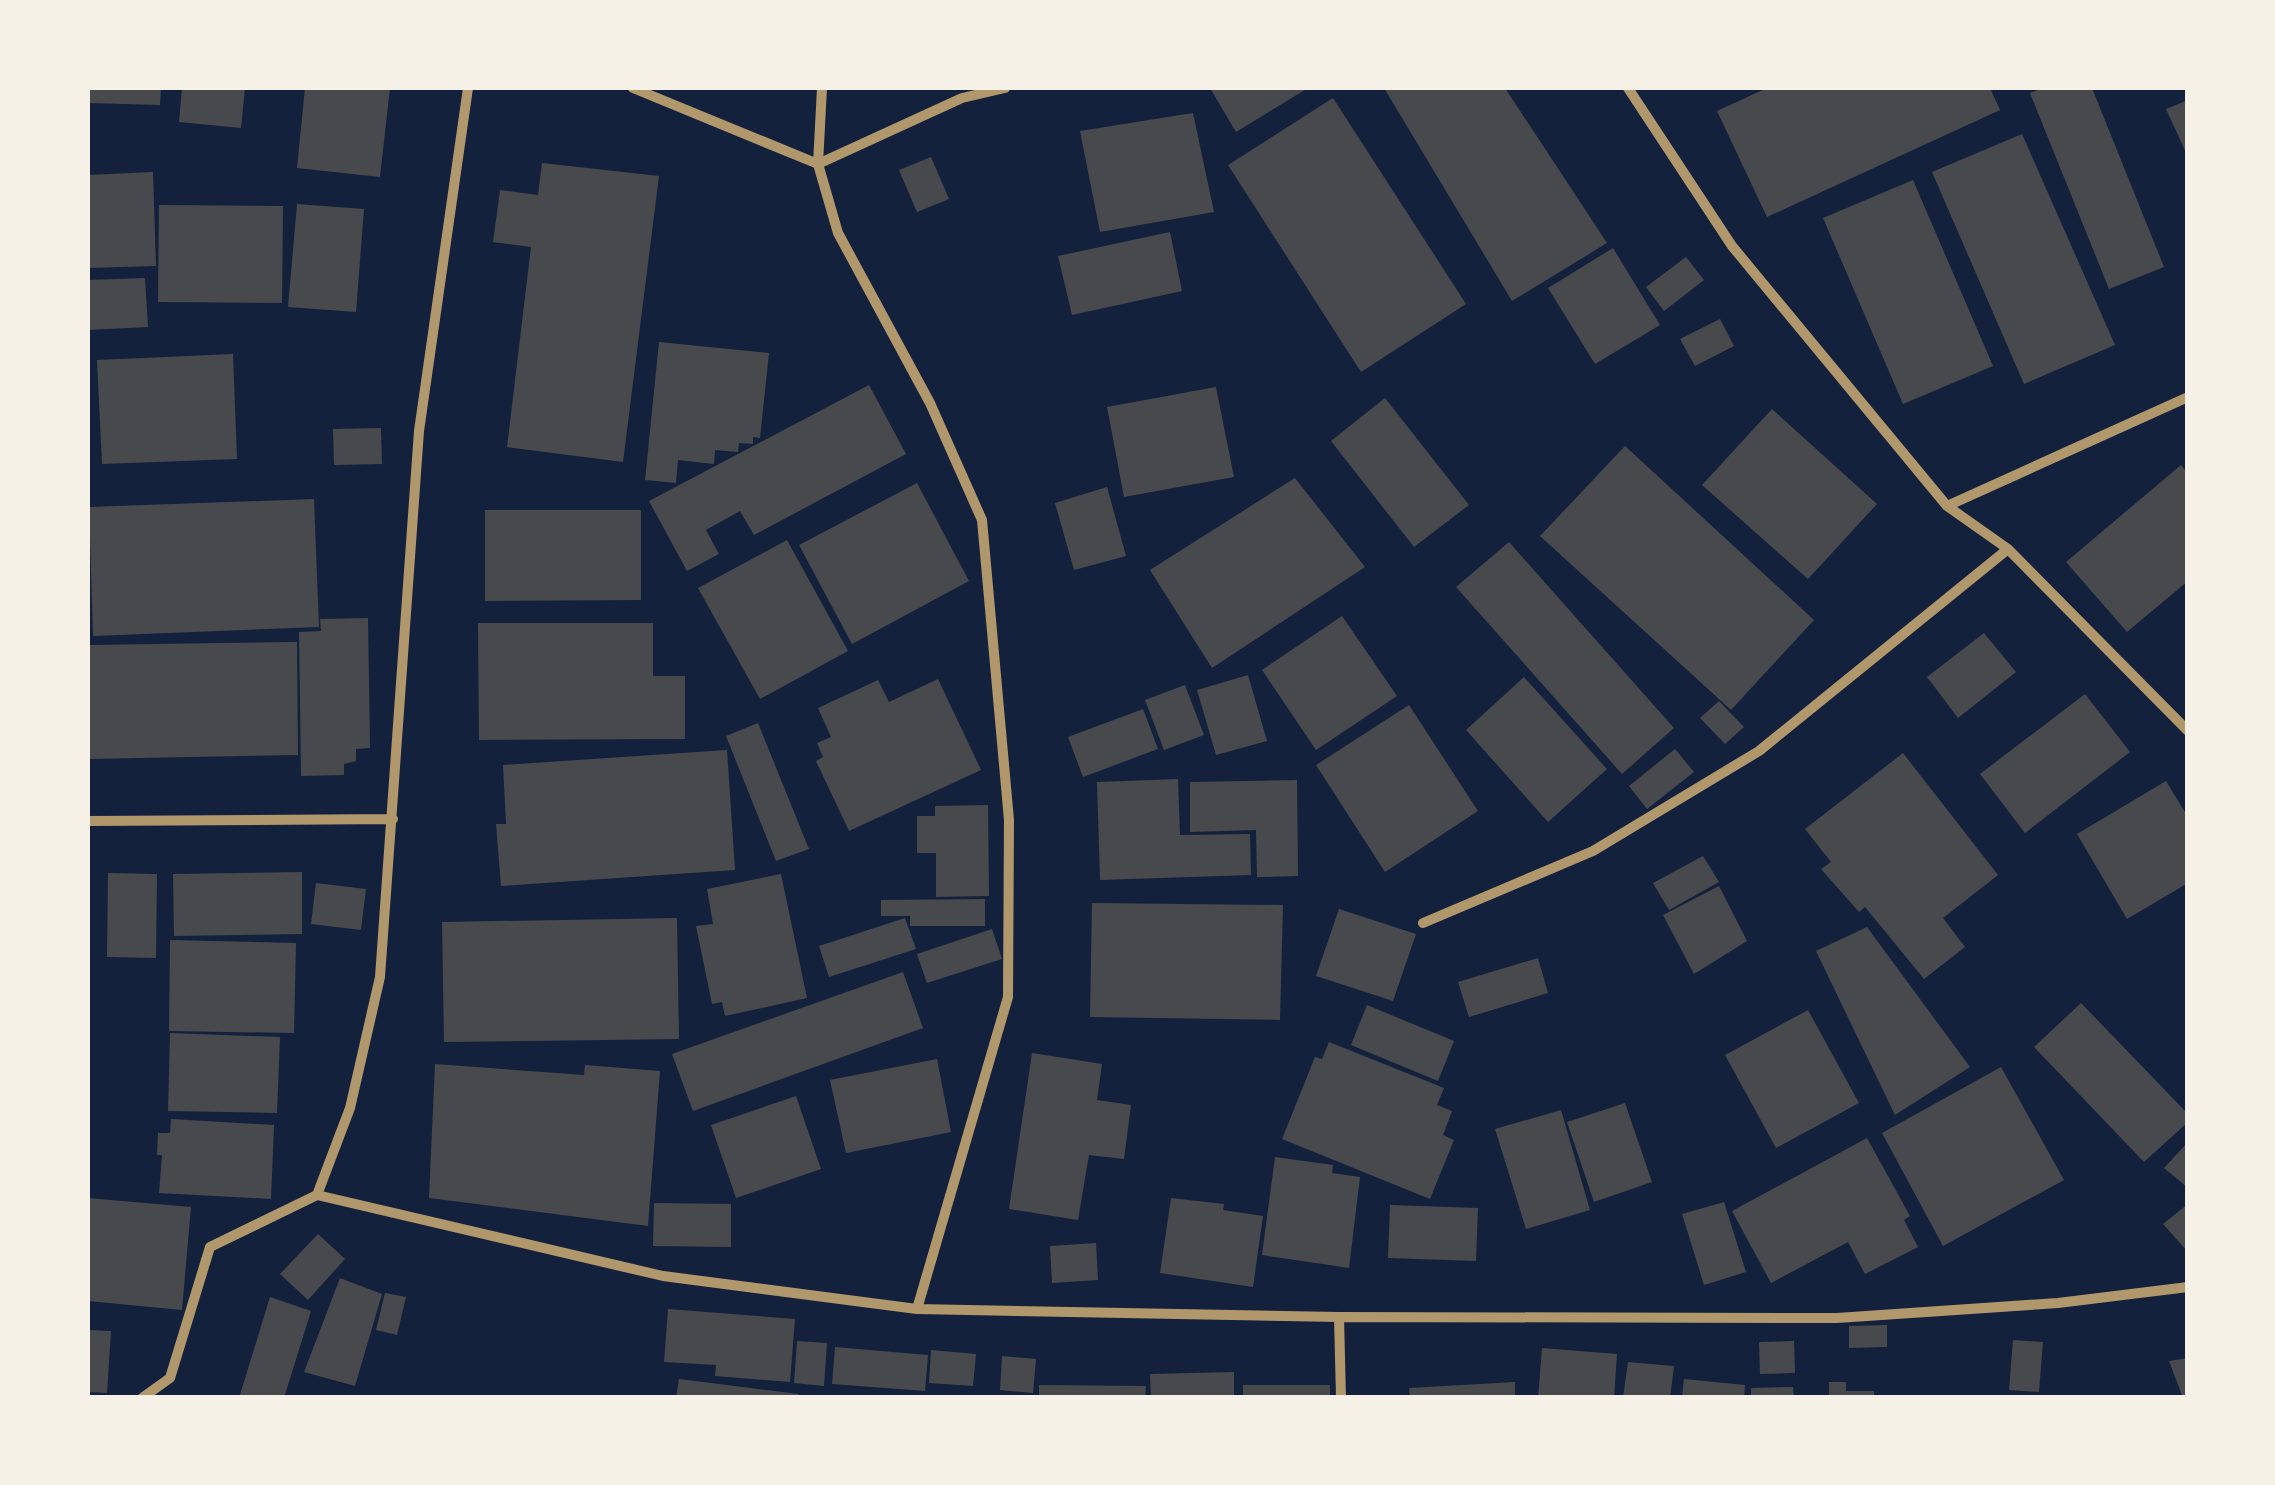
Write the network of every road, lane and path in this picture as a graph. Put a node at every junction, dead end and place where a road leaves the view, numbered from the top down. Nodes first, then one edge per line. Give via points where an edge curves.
1 (468, 88) edge
2 (634, 88) edge
3 (822, 88) edge
4 (1005, 88) edge
5 (1628, 88) edge
6 (818, 164) junction
7 (2188, 397) edge
8 (1947, 506) junction
9 (2008, 549) junction
10 (2188, 731) edge
11 (393, 819) junction
12 (88, 821) edge
13 (1422, 923) dead end
14 (317, 1195) junction
15 (2188, 1287) edge
16 (918, 1309) junction
17 (1339, 1316) junction
18 (142, 1398) edge
19 (1341, 1398) edge

1 - 11 street via 419,431
2 - 6 street
3 - 6 street
4 - 6 street via 962,98
5 - 8 street via 1732,246
6 - 16 street via 838,234 930,403 982,520 1010,820 1008,998
7 - 8 street
8 - 9 street
9 - 10 street
9 - 13 street via 1759,751 1593,851
11 - 12 street
11 - 14 street via 380,977 350,1108
14 - 16 street via 662,1276
14 - 18 street via 210,1246 170,1378
15 - 17 street via 1838,1318
16 - 17 street
17 - 19 street

